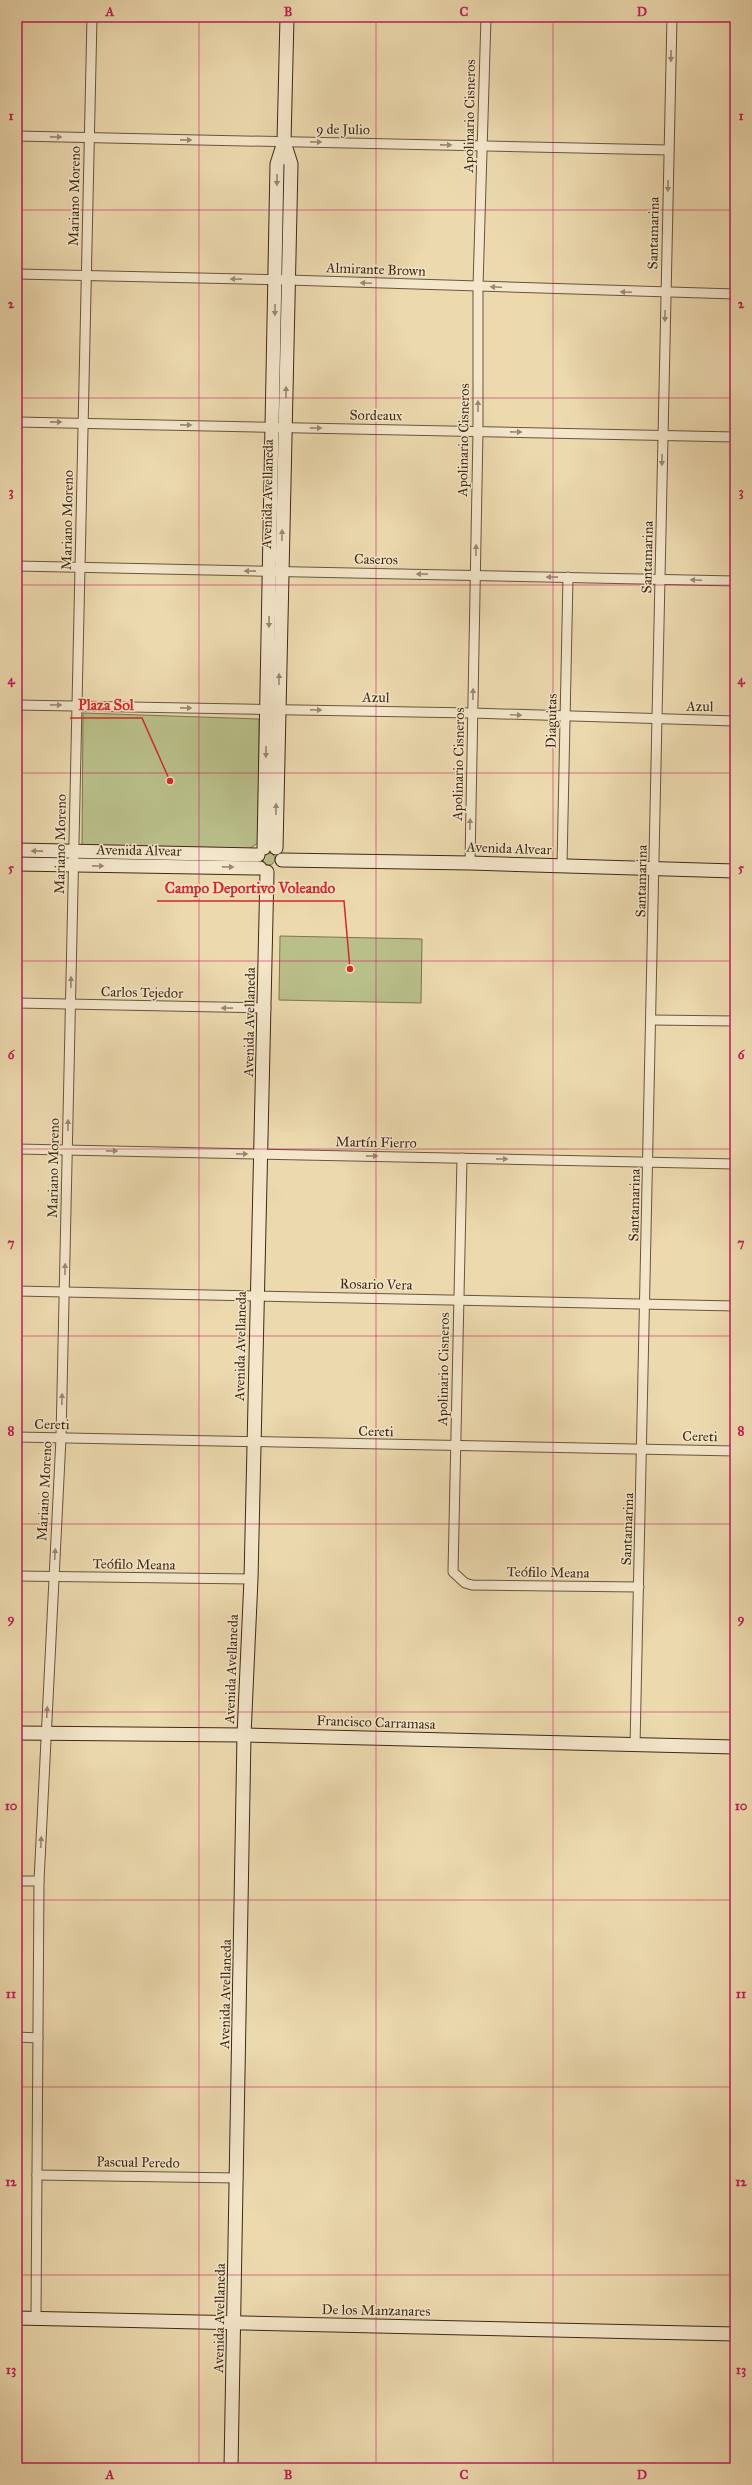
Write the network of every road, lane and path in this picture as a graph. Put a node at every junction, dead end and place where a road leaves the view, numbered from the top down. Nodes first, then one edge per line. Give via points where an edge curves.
1 (92, 17) edge
2 (287, 17) edge
3 (486, 17) edge
4 (672, 17) edge
5 (17, 136) edge
6 (90, 138) junction
7 (284, 142) junction
8 (483, 146) junction
9 (669, 150) junction
10 (17, 274) edge
11 (87, 276) junction
12 (282, 280) junction
13 (478, 286) junction
14 (666, 294) junction
15 (735, 294) edge
16 (17, 422) edge
17 (83, 423) junction
18 (279, 427) junction
19 (478, 431) junction
20 (662, 435) junction
21 (735, 437) edge
22 (17, 566) edge
23 (80, 567) junction
24 (276, 571) junction
25 (475, 575) junction
26 (568, 577) junction
27 (660, 579) junction
28 (735, 581) edge
29 (17, 704) edge
30 (77, 706) junction
31 (273, 710) junction
32 (472, 713) junction
33 (565, 716) junction
34 (658, 719) junction
35 (735, 721) edge
36 (17, 850) edge
37 (74, 852) junction
38 (265, 858) junction
39 (282, 860) junction
40 (470, 863) junction
41 (17, 864) edge
42 (74, 865) junction
43 (562, 865) junction
44 (655, 868) junction
45 (735, 871) edge
46 (17, 1003) edge
47 (71, 1004) junction
48 (266, 1008) junction
49 (652, 1020) junction
50 (735, 1021) edge
51 (17, 1149) edge
52 (67, 1150) junction
53 (261, 1154) junction
54 (462, 1158) junction
55 (649, 1162) junction
56 (735, 1164) edge
57 (17, 1291) edge
58 (64, 1292) junction
59 (257, 1296) junction
60 (458, 1300) junction
61 (646, 1305) junction
62 (735, 1306) edge
63 (17, 1437) edge
64 (61, 1438) junction
65 (254, 1443) junction
66 (455, 1446) junction
67 (643, 1449) junction
68 (735, 1451) edge
69 (17, 1576) edge
70 (54, 1577) junction
71 (251, 1579) junction
72 (459, 1579) joint
73 (639, 1587) junction
74 (17, 1733) edge
75 (46, 1734) junction
76 (244, 1735) junction
77 (636, 1746) junction
78 (735, 1747) edge
79 (17, 1881) edge
80 (39, 1881) junction
81 (17, 2037) edge
82 (38, 2038) junction
83 (37, 2175) junction
84 (238, 2178) junction
85 (17, 2318) edge
86 (36, 2319) junction
87 (235, 2323) junction
88 (735, 2334) edge
89 (231, 2468) edge

1 - 6 street, Mariano Moreno
2 - 7 street, Avenida Avellaneda
3 - 8 street, Apolinario Cisneros
4 -> 9 street, Santamarina
5 -> 6 street, 9 de Julio
6 -> 7 street, 9 de Julio
6 - 11 street, Mariano Moreno
7 -> 8 street, 9 de Julio
7 - 12 street, Avenida Avellaneda via 278,164
8 - 9 street, 9 de Julio
8 - 13 street, Apolinario Cisneros
9 -> 14 street, Santamarina
10 - 11 street, Almirante Brown
12 -> 11 street, Almirante Brown
11 - 17 street, Mariano Moreno
13 -> 12 street, Almirante Brown
12 - 18 street, Avenida Avellaneda
14 -> 13 street, Almirante Brown
19 -> 13 street, Apolinario Cisneros
14 - 15 street, Almirante Brown
14 -> 20 street, Santamarina
16 -> 17 street, Sordeaux
17 -> 18 street, Sordeaux
17 - 23 street, Mariano Moreno
18 -> 19 street, Sordeaux
18 - 24 street, Avenida Avellaneda
19 -> 20 street, Sordeaux
25 -> 19 street, Apolinario Cisneros
20 - 21 street, Sordeaux
20 -> 27 street, Santamarina
22 - 23 street, Caseros
24 -> 23 street, Caseros
23 - 30 street, Mariano Moreno
25 -> 24 street, Caseros
24 - 31 street, Avenida Avellaneda
26 -> 25 street, Caseros
32 -> 25 street, Apolinario Cisneros
26 - 27 street, Caseros
26 - 33 street, Diaguitas
28 -> 27 street, Caseros
27 - 34 street, Santamarina
29 -> 30 street, Azul
30 -> 31 street, Azul
30 - 37 street, Mariano Moreno
31 -> 32 street, Azul
31 - 38 street, Avenida Avellaneda
32 -> 33 street, Azul
40 -> 32 street, Apolinario Cisneros
33 - 34 street, Azul
33 - 43 street, Diaguitas
34 - 35 street, Azul
34 - 44 street, Santamarina
37 -> 36 street, Avenida Alvear
37 - 38 street, Avenida Alvear
37 - 42 street, Mariano Moreno
38 - 39 street via 280,852
38 - 39 street via 279,868
42 -> 38 street, Avenida Alvear
38 - 48 street, Avenida Avellaneda
39 - 40 street, Avenida Alvear
40 - 43 street, Avenida Alvear
41 - 42 street, Avenida Alvear
47 -> 42 street, Mariano Moreno
43 - 44 street, Avenida Alvear
44 - 45 street, Avenida Alvear
44 - 49 street, Santamarina
46 - 47 street, Carlos Tejedor
48 -> 47 street, Carlos Tejedor
52 -> 47 street, Mariano Moreno
48 - 53 street, Avenida Avellaneda
49 - 50 street
49 - 55 street, Santamarina
51 - 52 street, Martín Fierro
52 -> 53 street, Martín Fierro
58 -> 52 street, Mariano Moreno
53 -> 54 street, Martín Fierro
53 - 59 street, Avenida Avellaneda
54 -> 55 street, Martín Fierro
54 - 60 street, Apolinario Cisneros
55 - 56 street, Martín Fierro
55 - 61 street, Santamarina
57 - 58 street, Rosario Vera
58 - 59 street, Rosario Vera
64 -> 58 street, Mariano Moreno
59 - 60 street, Rosario Vera
59 - 65 street, Avenida Avellaneda
60 - 61 street, Rosario Vera
60 - 66 street, Apolinario Cisneros
61 - 62 street, Rosario Vera
61 - 67 street, Santamarina
63 - 64 street, Cereti
64 - 65 street, Cereti
70 -> 64 street, Mariano Moreno
65 - 66 street, Cereti
65 - 71 street, Avenida Avellaneda
66 - 67 street, Cereti
66 - 72 street, Apolinario Cisneros via 452,1566
67 - 68 street, Cereti
67 - 73 street, Santamarina
69 - 70 street, Teófilo Meana
70 - 71 street, Teófilo Meana
75 -> 70 street, Mariano Moreno
71 - 76 street, Avenida Avellaneda
72 - 73 street, Teófilo Meana via 472,1585
73 - 77 street, Santamarina
74 - 75 street, Francisco Carramasa
75 - 76 street, Francisco Carramasa
80 -> 75 street, Mariano Moreno
76 - 77 street, Francisco Carramasa
76 - 84 street, Avenida Avellaneda
77 - 78 street, Francisco Carramasa
79 - 80 street
80 - 82 street, Mariano Moreno
81 - 82 street
82 - 83 street, Mariano Moreno
83 - 84 street, Pascual Peredo
83 - 86 street, Mariano Moreno
84 - 87 street, Avenida Avellaneda
85 - 86 street, De los Manzanares
86 - 87 street, De los Manzanares
87 - 88 street, De los Manzanares
87 - 89 street, Avenida Avellaneda

